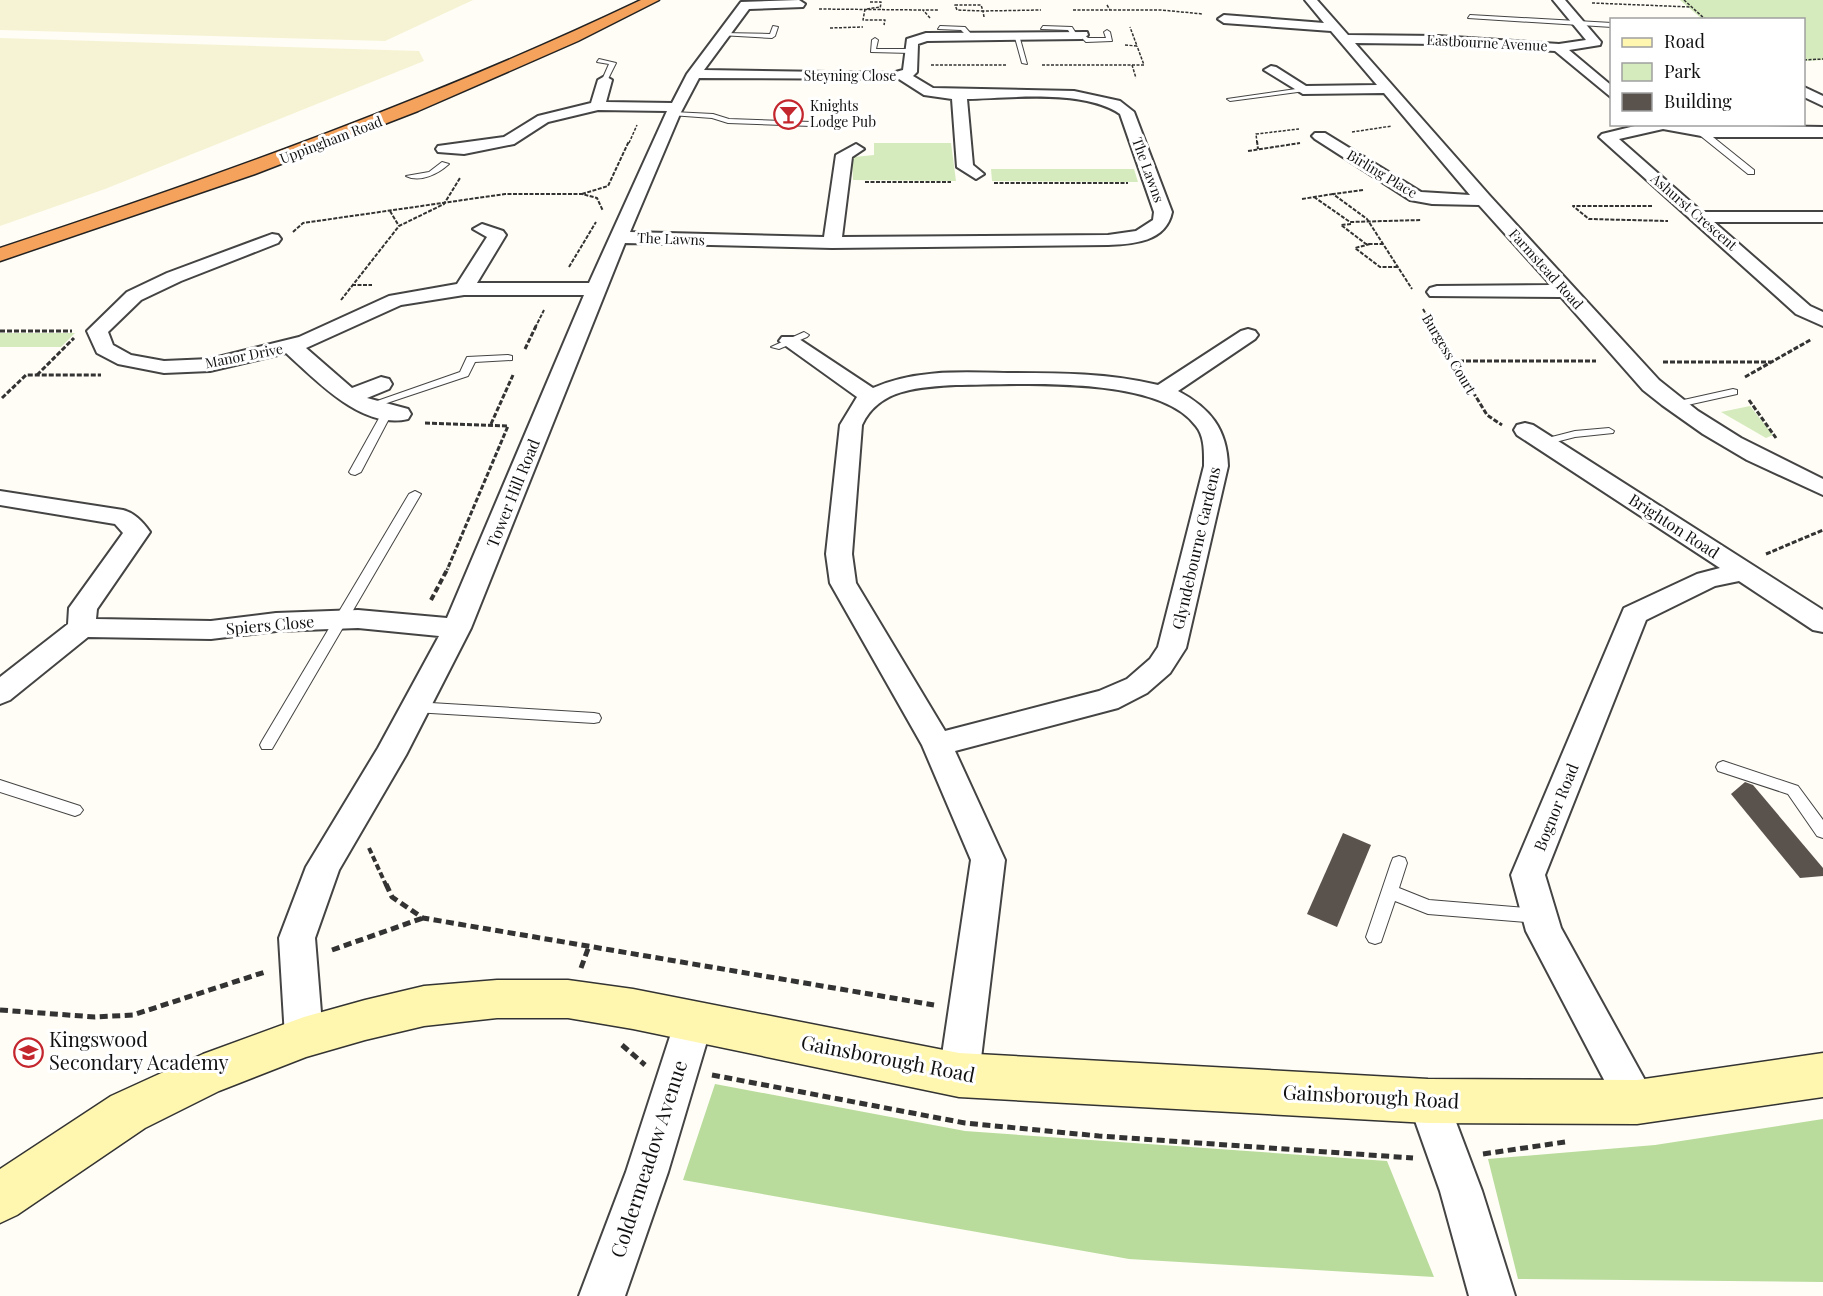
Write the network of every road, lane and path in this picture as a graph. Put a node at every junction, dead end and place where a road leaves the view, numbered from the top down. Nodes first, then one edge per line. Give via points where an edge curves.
1 (652, 0) edge
2 (1311, 0) edge
3 (1684, 0) edge
4 (1561, 1) edge
5 (870, 2) edge
6 (1107, 4) dead end
7 (1691, 7) junction
8 (880, 8) junction
9 (789, 9) edge
10 (866, 9) junction
11 (923, 10) dead end
12 (983, 10) junction
13 (1044, 10) dead end
14 (1065, 10) dead end
15 (1110, 10) junction
16 (1470, 17) dead end
17 (1704, 18) edge
18 (1224, 19) joint
19 (863, 20) junction
20 (1580, 23) junction
21 (1610, 25) edge
22 (884, 27) dead end
23 (830, 28) dead end
24 (939, 28) dead end
25 (1042, 28) dead end
26 (1107, 32) dead end
27 (1339, 33) junction
28 (969, 35) junction
29 (1016, 35) junction
30 (1078, 35) junction
31 (874, 40) dead end
32 (1559, 48) junction
33 (911, 51) junction
34 (1823, 59) edge
35 (1805, 60) edge
36 (599, 61) dead end
37 (1025, 63) dead end
38 (1132, 65) dead end
39 (1271, 70) dead end
40 (694, 74) junction
41 (902, 75) junction
42 (1136, 78) dead end
43 (605, 80) joint
44 (1389, 89) junction
45 (1303, 90) junction
46 (1805, 92) edge
47 (1610, 93) edge
48 (959, 95) junction
49 (1230, 99) dead end
50 (1823, 102) edge
51 (598, 106) junction
52 (675, 111) junction
53 (1420, 124) junction
54 (839, 125) dead end
55 (1656, 126) edge
56 (1667, 126) edge
57 (1287, 130) junction
58 (1700, 131) junction
59 (1823, 132) edge
60 (1325, 135) junction
61 (509, 141) junction
62 (531, 146) dead end
63 (856, 149) dead end
64 (1258, 149) junction
65 (1248, 151) dead end
66 (448, 154) junction
67 (1751, 172) dead end
68 (976, 174) dead end
69 (410, 176) dead end
70 (1396, 185) junction
71 (1333, 195) junction
72 (1314, 197) junction
73 (1302, 199) dead end
74 (1484, 200) junction
75 (445, 202) junction
76 (389, 211) junction
77 (603, 213) dead end
78 (1697, 215) junction
79 (1823, 217) edge
80 (1367, 219) junction
81 (1424, 220) dead end
82 (597, 222) dead end
83 (1350, 222) junction
84 (399, 226) junction
85 (516, 231) dead end
86 (618, 237) junction
87 (272, 239) joint
88 (832, 243) junction
89 (1370, 244) junction
90 (1383, 244) junction
91 (0, 255) edge
92 (1397, 267) junction
93 (464, 289) junction
94 (596, 289) junction
95 (554, 290) junction
96 (1413, 291) dead end
97 (1565, 291) junction
98 (1437, 292) dead end
99 (1419, 301) dead end
100 (1823, 320) edge
101 (0, 331) edge
102 (1248, 334) dead end
103 (1814, 338) dead end
104 (789, 341) dead end
105 (299, 345) junction
106 (508, 358) dead end
107 (36, 375) junction
108 (102, 375) dead end
109 (381, 384) dead end
110 (1738, 388) junction
111 (1162, 392) junction
112 (872, 397) junction
113 (2, 398) dead end
114 (358, 402) junction
115 (1674, 405) junction
116 (394, 413) junction
117 (1487, 416) dead end
118 (1609, 431) dead end
119 (1534, 436) joint
120 (1754, 453) junction
121 (356, 472) dead end
122 (1823, 488) edge
123 (415, 494) dead end
124 (0, 498) edge
125 (1823, 530) edge
126 (1739, 569) junction
127 (339, 620) junction
128 (1823, 623) edge
129 (409, 624) junction
130 (82, 628) junction
131 (457, 628) junction
132 (0, 693) edge
133 (414, 707) junction
134 (594, 718) dead end
135 (937, 744) junction
136 (267, 745) dead end
137 (1723, 767) dead end
138 (0, 786) edge
139 (75, 810) dead end
140 (1823, 832) edge
141 (365, 841) dead end
142 (1399, 864) dead end
143 (1390, 892) junction
144 (1540, 916) junction
145 (423, 918) junction
146 (1375, 937) dead end
147 (325, 953) dead end
148 (266, 972) dead end
149 (0, 1010) edge
150 (968, 1011) junction
151 (694, 1021) junction
152 (304, 1037) junction
153 (706, 1074) dead end
154 (959, 1075) junction
155 (1823, 1076) edge
156 (1428, 1101) junction
157 (1637, 1102) junction
158 (1409, 1158) dead end
159 (0, 1198) edge
160 (602, 1296) edge
161 (1492, 1296) edge

1 - 91 highway, Uppingham Road via 569,42 368,127 200,189
2 - 27 street, Farmstead Road
3 - 7 path
4 - 7 path
4 - 20 street
5 - 8 path via 881,2
6 - 15 path
7 - 17 path
8 - 10 path
8 - 11 path
9 - 10 path via 780,8
9 - 40 street, Tower Hill Road via 745,5
10 - 19 path
12 - 12 path via 957,10 955,5 981,5
12 - 13 path
14 - 15 path
15 - 18 path via 1212,14
16 - 20 lane
18 - 27 street, Eastbourne Avenue
19 - 22 path via 885,20
19 - 23 path via 864,27
20 - 21 lane
20 - 32 street via 1595,42
24 - 28 lane via 963,28
25 - 30 lane via 1070,28
26 - 30 lane via 1110,40 1086,40
27 - 32 street, Eastbourne Avenue
27 - 44 street, Farmstead Road
28 - 29 street, Steyning Close
28 - 33 street, Steyning Close via 926,37 912,42
29 - 30 street, Steyning Close
29 - 37 lane
31 - 33 lane via 873,51
32 - 47 street, Eastbourne Avenue
33 - 41 street, Steyning Close via 912,68
34 - 35 path
36 - 43 lane via 613,63
38 - 42 path
39 - 45 street
40 - 41 street, Steyning Close
40 - 52 street, Tower Hill Road
41 - 48 street via 929,92
43 - 51 street
44 - 45 street
44 - 53 street, Farmstead Road
45 - 49 lane
46 - 50 street
48 - 68 street via 965,167
48 - 88 street, The Lawns via 1088,97 1121,106 1127,112 1163,220 1146,234 1108,240
51 - 52 street
51 - 61 street via 543,119
52 - 54 lane via 728,121
52 - 86 street, Tower Hill Road
53 - 60 path
53 - 74 street, Farmstead Road
55 - 78 street, Ashurst Crescent via 1607,137
56 - 58 street
57 - 60 path via 1315,127
57 - 64 path via 1256,134
57 - 64 path via 1306,142
58 - 59 street
58 - 67 lane
60 - 70 street, Birling Place
61 - 62 street
61 - 66 street
63 - 88 street via 844,156
64 - 65 path
66 - 69 lane via 431,174
66 - 75 path via 464,171
70 - 71 path
70 - 74 street, Birling Place via 1416,196 1432,199
71 - 72 path
71 - 80 path
72 - 73 path
72 - 83 path
74 - 97 street, Farmstead Road
75 - 76 path
75 - 77 path via 505,194 582,194 597,198 604,207
75 - 84 path
76 - 84 path
76 - 87 path via 303,223 290,235
78 - 78 path via 1589,219 1574,206
78 - 79 street
78 - 100 street, Ashurst Crescent via 1803,310
80 - 81 path
80 - 83 path
80 - 90 path
82 - 95 path
83 - 89 path via 1341,225
84 - 105 path
85 - 93 street via 489,232
86 - 88 street, The Lawns
86 - 94 street, Tower Hill Road
87 - 105 street, Manor Drive via 246,256 174,277 134,296 97,332 104,349 125,360 164,367 210,365
89 - 90 path
89 - 92 path via 1355,248 1380,267
90 - 92 path
92 - 96 path
93 - 95 street, Manor Drive
93 - 105 street, Manor Drive via 396,300
94 - 95 street, Manor Drive
94 - 131 street, Tower Hill Road
97 - 98 street, Burgess Court
97 - 115 street, Farmstead Road
99 - 117 path, Burgess Court
101 - 107 path via 81,332
102 - 111 street
103 - 110 path
104 - 112 street
105 - 114 street
106 - 114 lane via 471,359 464,374
107 - 108 path
107 - 113 path via 26,375
109 - 114 street
110 - 115 lane
110 - 120 path via 1778,440
111 - 112 street, Glyndebourne Gardens via 1108,381 943,379 894,388
111 - 135 street, Glyndebourne Gardens via 1199,414 1215,437 1217,449 1172,648 1160,666 1137,686 1107,700
112 - 135 street via 859,410 848,439 839,554 843,584
114 - 116 street
115 - 120 street, Farmstead Road
116 - 121 lane
116 - 129 path via 396,423 508,426 437,593 416,611
118 - 119 lane
119 - 126 street, Brighton Road
120 - 122 street, Farmstead Road
123 - 127 lane
124 - 130 street via 123,518 137,532 84,608
125 - 126 path
126 - 128 street, Brighton Road
126 - 144 street, Bognor Road via 1634,614 1528,875
127 - 129 street, Spiers Close
127 - 130 street, Spiers Close via 210,630
127 - 136 lane
129 - 131 street, Spiers Close
130 - 132 street
131 - 133 street, Tower Hill Road
133 - 134 lane
133 - 152 street, Tower Hill Road via 323,867 297,938
135 - 150 street via 988,861
137 - 140 lane via 1793,790
138 - 139 lane
141 - 145 path via 392,897
142 - 143 lane
143 - 144 lane via 1428,907
143 - 146 lane
144 - 157 street, Bognor Road via 1544,931
145 - 147 path
145 - 150 path
148 - 149 path via 133,1015 95,1017
150 - 154 street
151 - 152 street, Gainsborough Road via 568,999 498,999 424,1006
151 - 154 street, Gainsborough Road
151 - 160 street, Coldermeadow Avenue via 647,1172
152 - 159 street, Gainsborough Road via 128,1112
153 - 158 path via 965,1123
154 - 156 street, Gainsborough Road
155 - 157 street, Gainsborough Road
156 - 157 street, Gainsborough Road
156 - 161 street via 1461,1191

